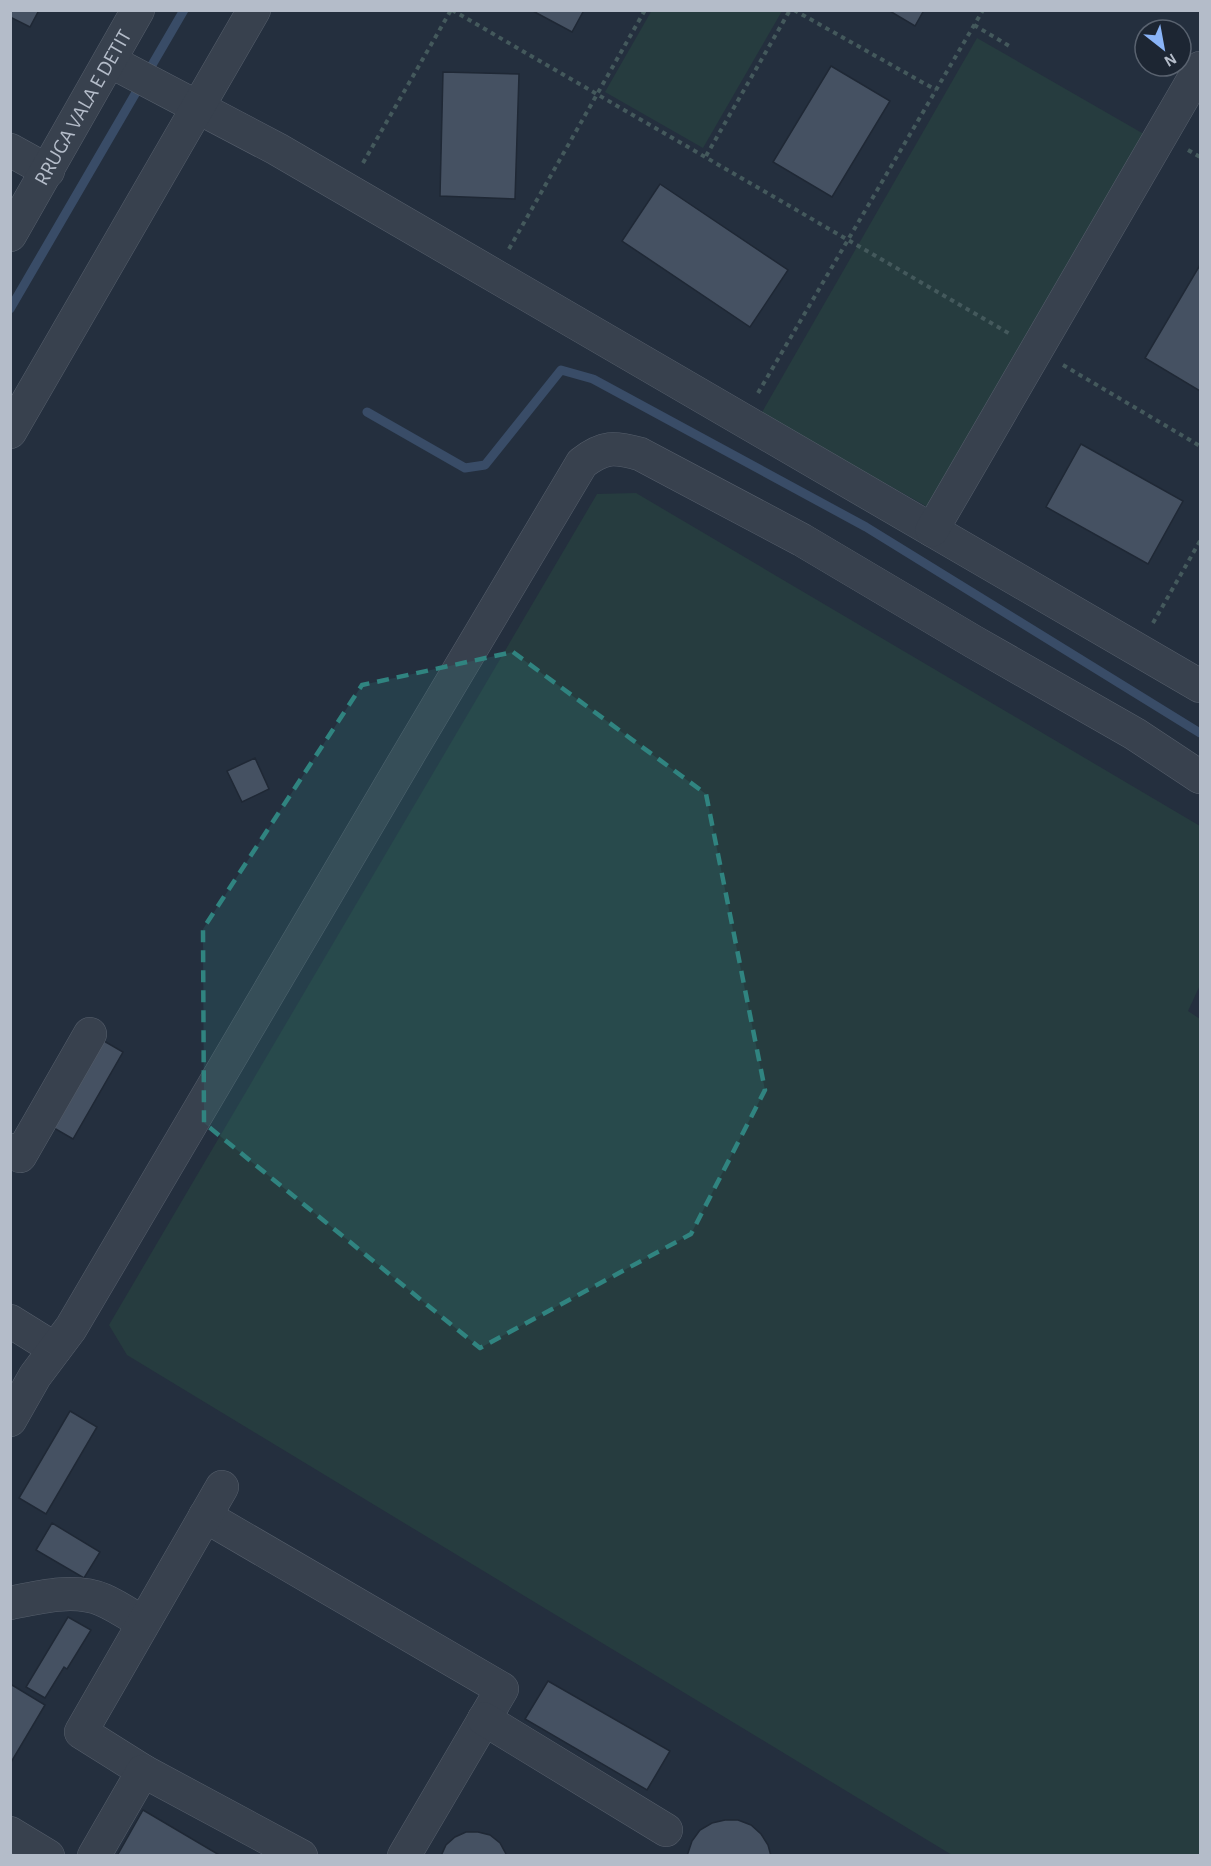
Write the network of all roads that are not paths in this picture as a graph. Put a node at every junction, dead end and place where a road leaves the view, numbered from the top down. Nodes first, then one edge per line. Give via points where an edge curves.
1 (138, 10) edge
2 (254, 10) edge
3 (118, 64) junction
4 (1200, 68) edge
5 (193, 105) junction
6 (10, 150) edge
7 (48, 171) junction
8 (10, 236) edge
9 (10, 432) edge
10 (932, 530) junction
11 (1200, 686) edge
12 (1200, 777) edge
13 (90, 1034) dead end
14 (10, 1150) edge
15 (10, 1321) edge
16 (55, 1349) junction
17 (10, 1420) edge
18 (222, 1488) dead end
19 (205, 1516) junction
20 (10, 1603) edge
21 (143, 1623) junction
22 (484, 1719) junction
23 (143, 1771) junction
24 (666, 1830) dead end
25 (10, 1833) edge
26 (48, 1856) edge
27 (94, 1856) edge
28 (301, 1856) edge
29 (404, 1856) edge

1 - 3 street, RRUGA VALA E DETIT
2 - 5 street
3 - 5 street
3 - 7 street, RRUGA VALA E DETIT
4 - 10 street
5 - 9 street
5 - 10 street via 277,149
6 - 7 street
7 - 8 street, RRUGA VALA E DETIT
10 - 11 street
12 - 16 street via 1135,734 802,540 640,454 618,448 598,451 582,463 71,1328
13 - 14 street via 20,1156
15 - 16 street
16 - 17 street
18 - 19 street
19 - 21 street
19 - 22 street via 502,1689
20 - 21 street via 82,1594 102,1600
21 - 23 street via 81,1732
22 - 24 street
22 - 29 street
23 - 27 street
23 - 28 street
25 - 26 street

